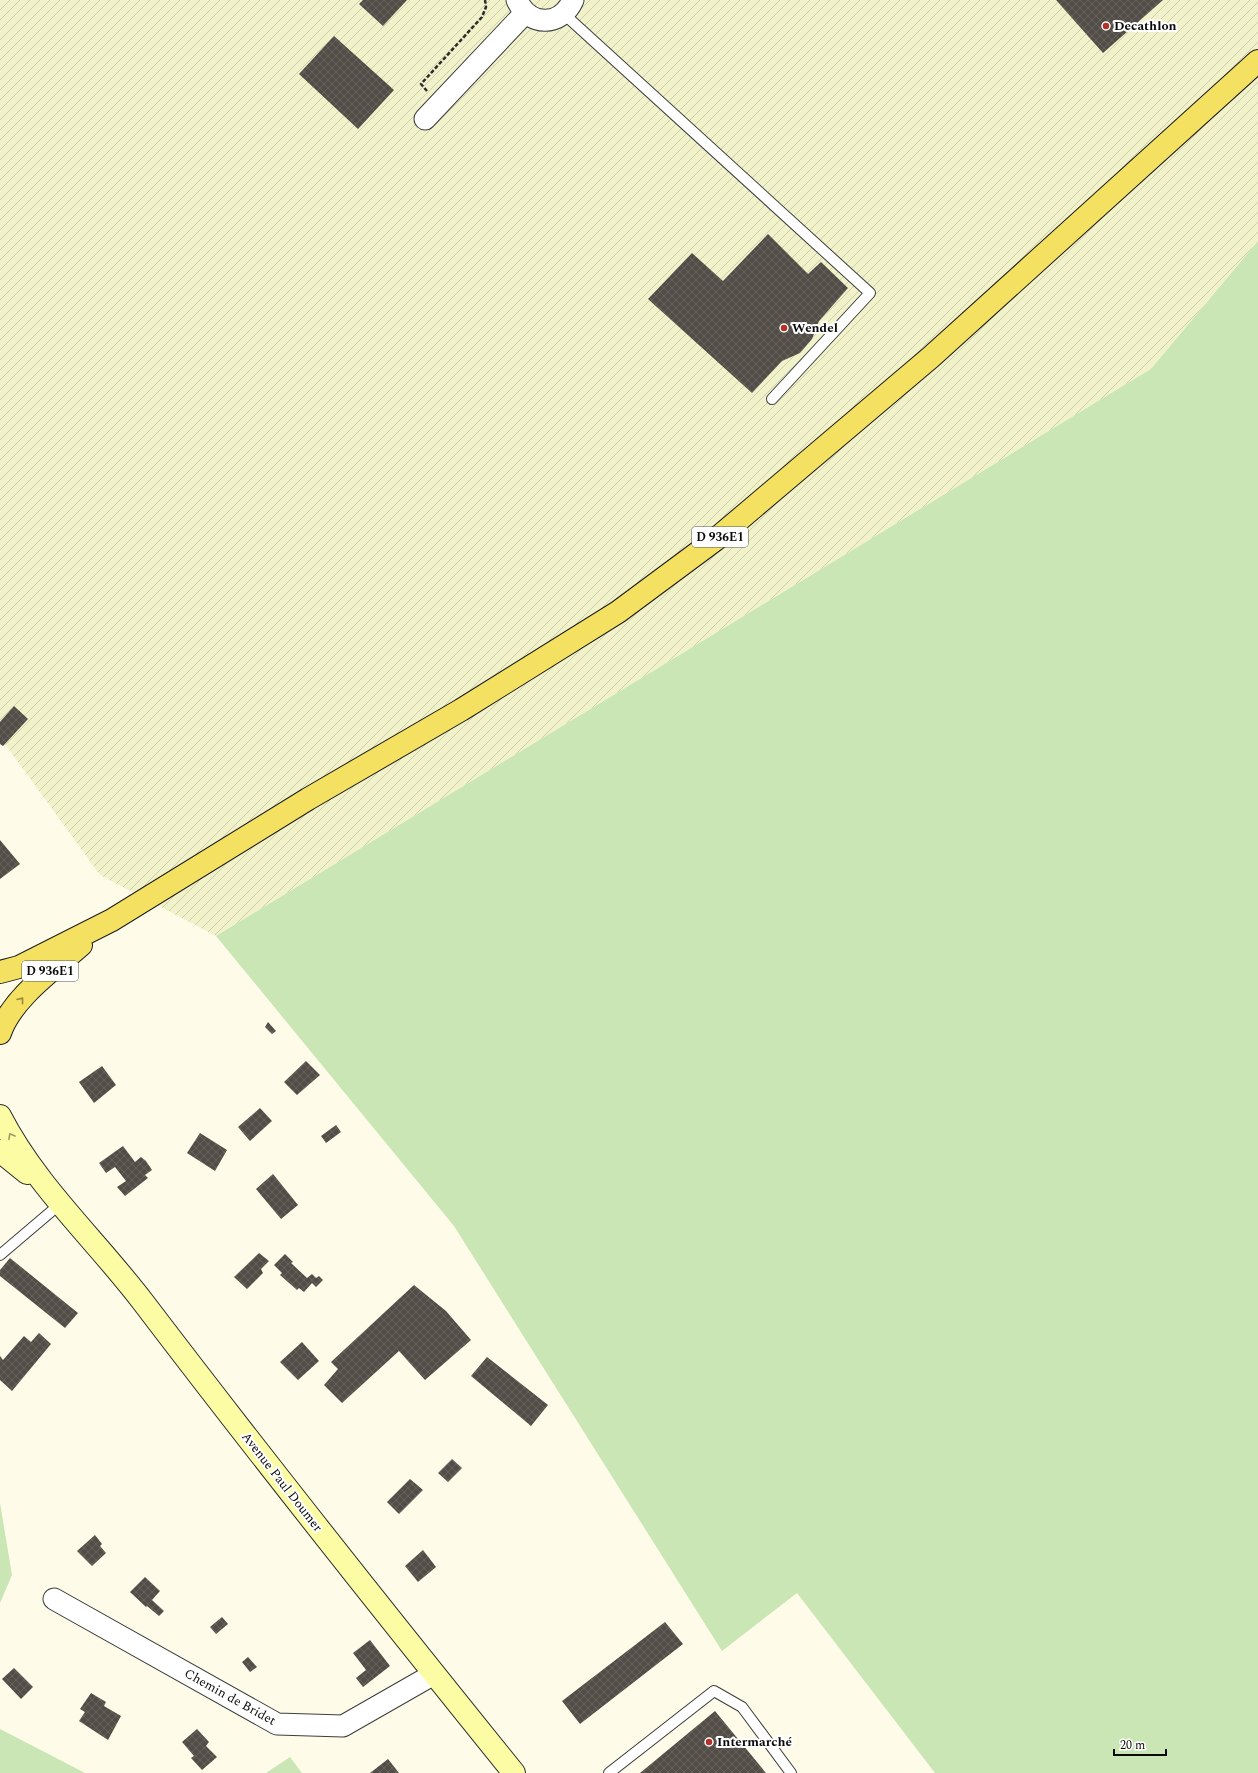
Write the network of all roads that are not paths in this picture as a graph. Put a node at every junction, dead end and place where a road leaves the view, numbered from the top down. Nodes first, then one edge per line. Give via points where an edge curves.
1 (521, 6) edge
2 (569, 7) edge
3 (1258, 61) edge
4 (431, 113) road end
5 (772, 399) dead end
6 (112, 920) junction
7 (0, 972) edge
8 (0, 1033) edge
9 (0, 1116) edge
10 (0, 1151) edge
11 (55, 1198) junction
12 (0, 1255) edge
13 (54, 1599) dead end
14 (434, 1674) junction
15 (514, 1773) edge
16 (609, 1773) edge
17 (791, 1773) edge

1 - 2 street via 540,20 557,18
1 - 4 street
2 - 5 lane via 870,293
3 - 6 main road, D 936E1 via 931,358 715,540 605,620 461,710 308,799
6 - 7 main road, D 936E1 via 20,967
8 -> 6 main road, D 936E1 via 3,1023 31,987
11 -> 9 main road via 12,1140
10 - 11 main road
11 - 12 lane
11 - 14 main road, Avenue Paul Doumer via 135,1292 256,1450
13 - 14 street, Chemin de Bridet via 277,1724 343,1726
14 - 15 main road, Avenue Paul Doumer
16 - 17 lane via 714,1691 742,1707

